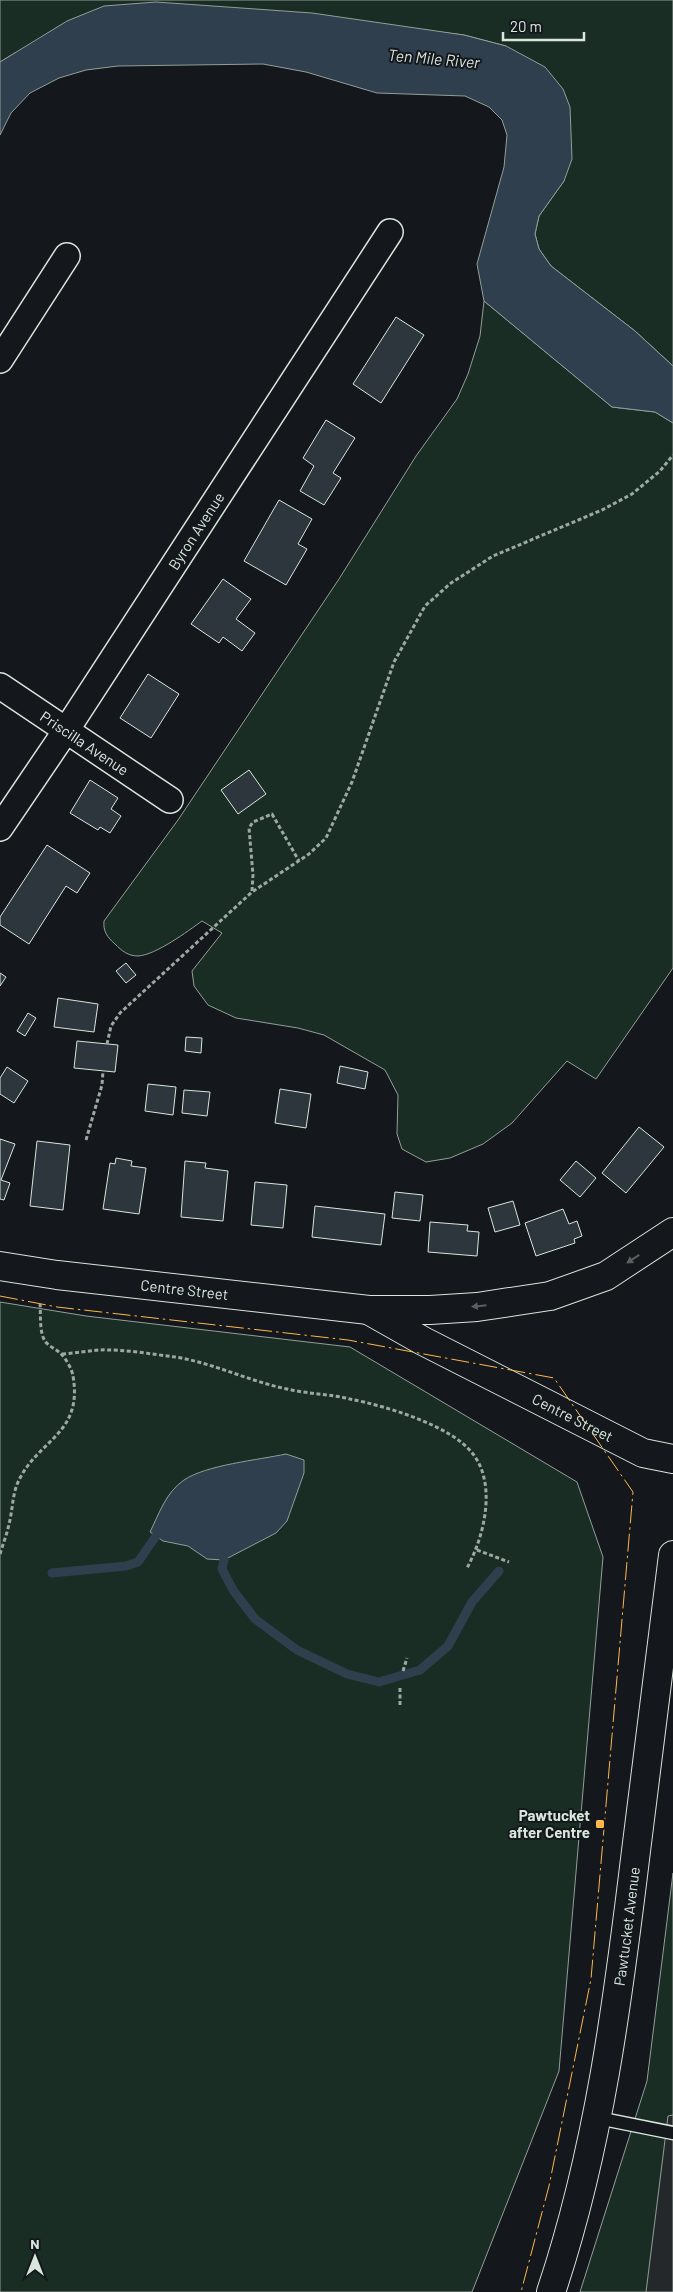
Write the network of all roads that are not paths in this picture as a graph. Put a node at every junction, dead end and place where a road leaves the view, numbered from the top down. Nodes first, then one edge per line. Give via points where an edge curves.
1 (390, 232) dead end
2 (67, 256) dead end
3 (0, 360) edge
4 (0, 686) edge
5 (67, 729) junction
6 (170, 800) dead end
7 (0, 828) edge
8 (673, 1232) edge
9 (0, 1266) edge
10 (369, 1310) junction
11 (673, 1459) edge
12 (673, 1555) edge
13 (598, 2118) junction
14 (673, 2132) edge
15 (552, 2292) edge

1 - 5 street, Byron Avenue
2 - 3 street
4 - 5 street, Priscilla Avenue
5 - 6 street, Priscilla Avenue
5 - 7 street, Byron Avenue
8 -> 10 main road, Centre Street via 606,1276 550,1296 477,1307
9 - 10 main road, Centre Street
10 - 11 main road, Centre Street via 643,1453
12 - 13 main road, Pawtucket Avenue via 622,1969
13 - 14 lane
13 - 15 main road, Pawtucket Avenue via 568,2243

